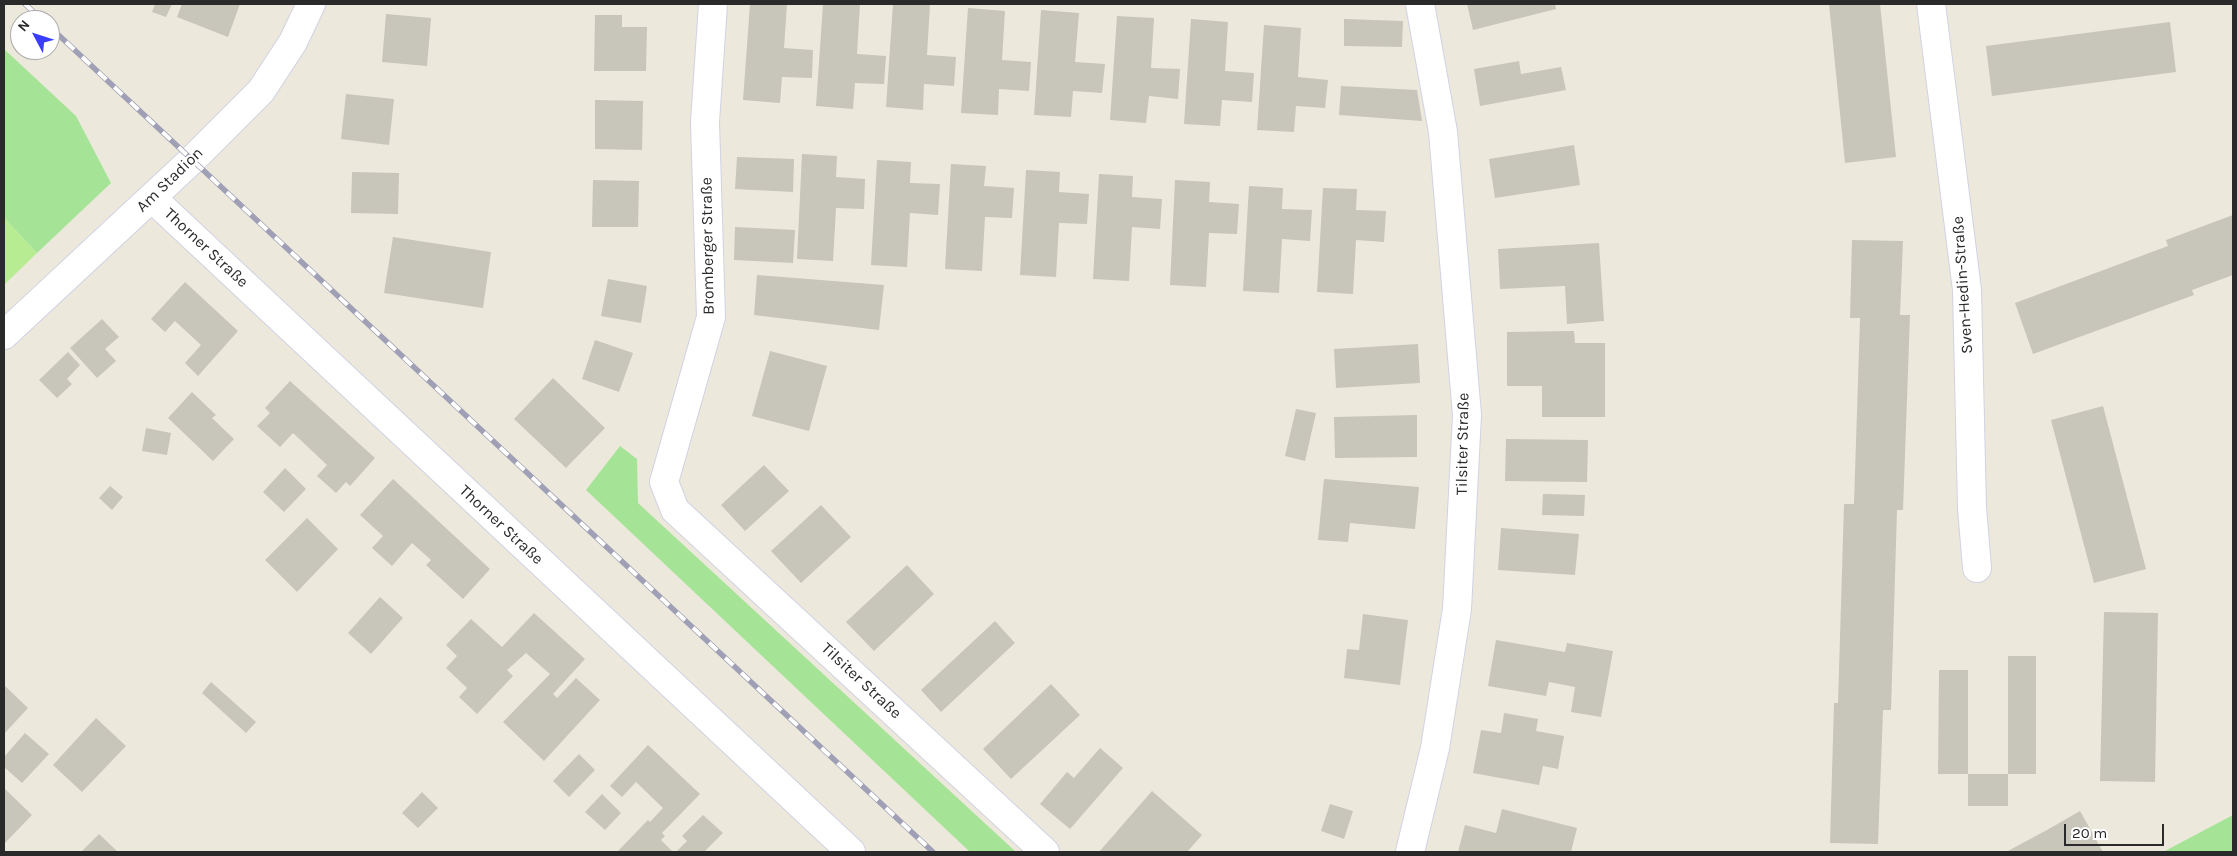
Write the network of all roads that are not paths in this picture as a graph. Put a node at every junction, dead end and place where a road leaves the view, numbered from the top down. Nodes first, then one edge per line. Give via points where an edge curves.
1 (311, 4) edge
2 (713, 4) edge
3 (1420, 4) edge
4 (1931, 4) edge
5 (152, 198) junction
6 (4, 335) edge
7 (676, 510) joint
8 (1977, 568) dead end
9 (851, 852) edge
10 (1045, 852) edge
11 (1410, 852) edge

1 - 5 street, Am Stadion via 293,42 261,91
2 - 7 street, Bromberger Straße via 705,122 711,317 664,482
3 - 11 street, Tilsiter Straße via 1443,132 1467,415 1457,609 1435,748
4 - 8 street, Sven-Hedin-Straße via 1966,290 1972,508
5 - 6 street, Am Stadion
5 - 9 street, Thorner Straße
7 - 10 street, Tilsiter Straße

